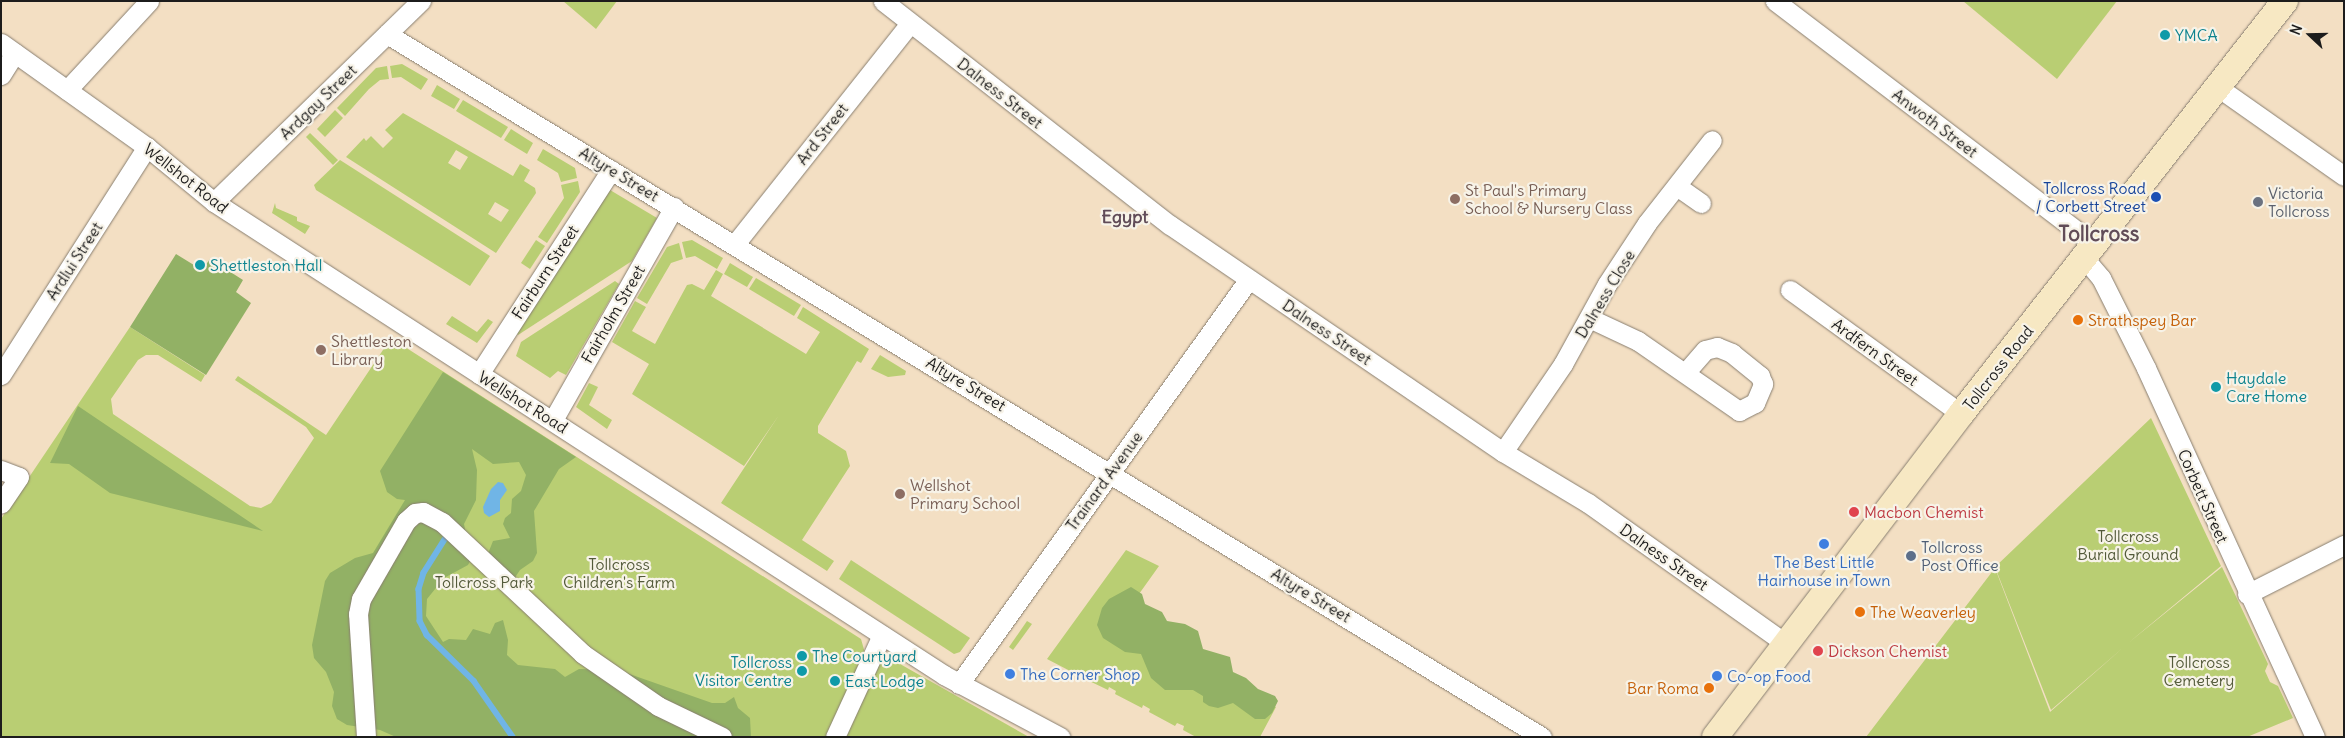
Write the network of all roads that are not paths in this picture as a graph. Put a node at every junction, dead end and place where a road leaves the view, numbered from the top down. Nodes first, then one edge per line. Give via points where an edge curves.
1 (149, 1) edge
2 (421, 1) edge
3 (883, 1) edge
4 (1775, 1) edge
5 (2285, 1) edge
6 (910, 23) junction
7 (388, 34) junction
8 (8, 48) edge
9 (1, 75) edge
10 (2219, 88) junction
11 (67, 90) junction
12 (1712, 140) dead end
13 (147, 147) junction
14 (611, 170) junction
15 (2344, 176) edge
16 (1678, 187) junction
17 (214, 202) junction
18 (1701, 203) dead end
19 (674, 207) junction
20 (735, 244) junction
21 (2090, 252) junction
22 (1249, 279) junction
23 (1790, 290) dead end
24 (1589, 318) junction
25 (1685, 373) dead end
26 (479, 374) junction
27 (1, 375) edge
28 (1961, 414) junction
29 (552, 420) junction
30 (1503, 452) junction
31 (1, 470) edge
32 (1111, 473) junction
33 (1, 504) edge
34 (2344, 545) edge
35 (2247, 594) junction
36 (882, 635) junction
37 (1785, 643) junction
38 (960, 684) junction
39 (366, 737) edge
40 (722, 737) edge
41 (835, 737) edge
42 (1060, 737) edge
43 (1542, 737) edge
44 (1715, 737) edge
45 (2315, 737) edge

1 - 11 street
2 - 7 street, Ardgay Street
3 - 6 street, Dalness Street
4 - 21 street, Anwoth Street
5 - 10 street, Tollcross Road
6 - 20 street, Ard Street
6 - 22 street, Dalness Street via 1170,225
7 - 14 street, Altyre Street
7 - 17 street, Ardgay Street
8 - 9 street
8 - 11 street, Wellshot Road
10 - 15 street
10 - 21 street, Tollcross Road
11 - 13 street, Wellshot Road
12 - 16 street, Dalness Close
13 - 17 street, Wellshot Road
13 - 27 street, Ardlui Street
14 - 19 street, Altyre Street
14 - 26 street, Fairburn Street
16 - 18 street
16 - 24 street, Dalness Close via 1648,223 1607,284
17 - 26 street, Wellshot Road
19 - 20 street, Altyre Street
19 - 29 street, Fairholm Street
20 - 32 street, Altyre Street
21 - 28 street, Tollcross Road
21 - 35 street, Corbett Street
22 - 30 street, Dalness Street
22 - 32 street, Trainard Avenue
23 - 28 street, Ardfern Street
24 - 25 street via 1638,341
24 - 30 street, Dalness Close via 1563,364
26 - 29 street, Wellshot Road
28 - 37 street, Tollcross Road
29 - 36 street, Wellshot Road
30 - 37 street, Dalness Street via 1588,503
31 - 33 street via 19,477
32 - 38 street, Trainard Avenue
32 - 43 street, Altyre Street
34 - 35 street
35 - 45 street, Corbett Street
36 - 38 street, Wellshot Road
36 - 41 street
37 - 44 street, Tollcross Road
38 - 42 street, Wellshot Road
39 - 40 street via 358,614 361,599 406,521 415,513 423,512 442,522 583,654 658,706

